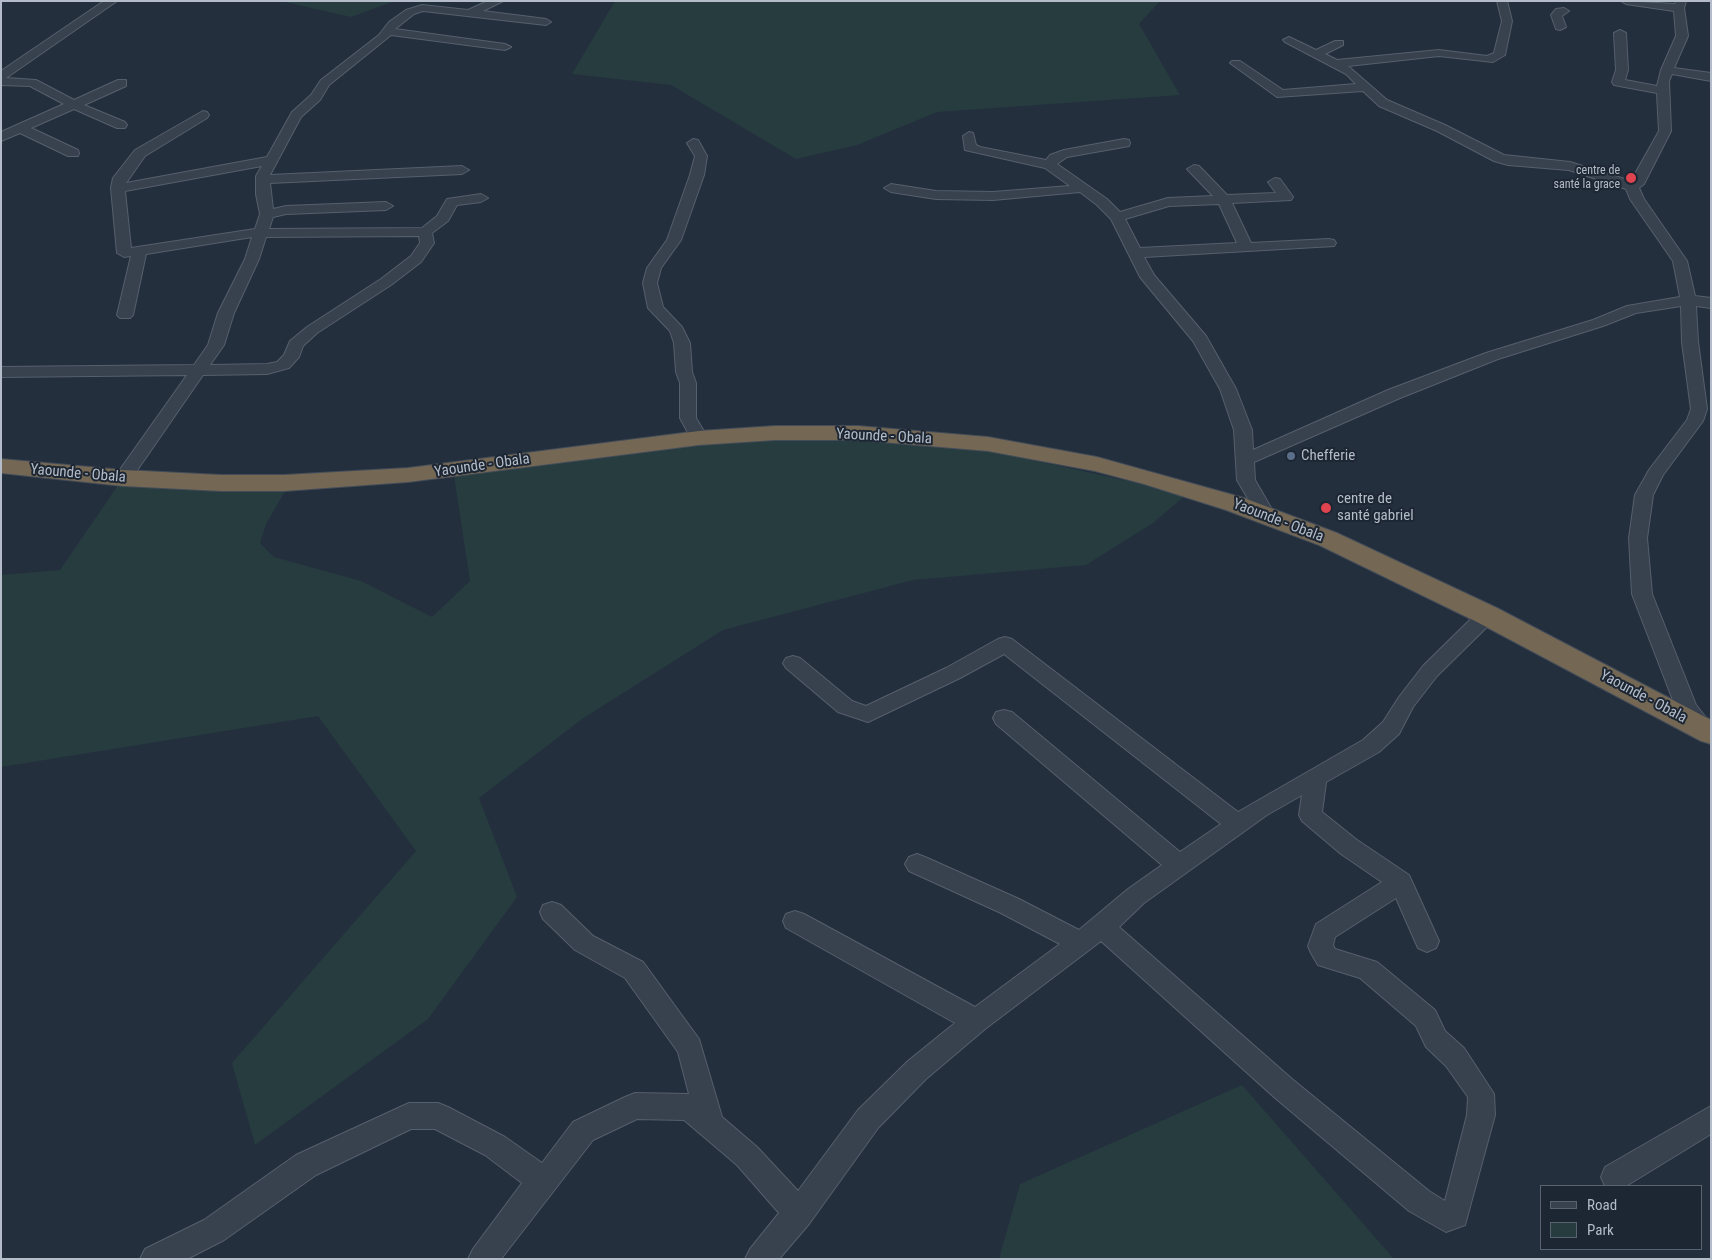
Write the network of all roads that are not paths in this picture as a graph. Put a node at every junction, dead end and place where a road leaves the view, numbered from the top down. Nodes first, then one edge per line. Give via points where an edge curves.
1 (112, 1) edge
2 (498, 1) edge
3 (1502, 1) edge
4 (1626, 1) edge
5 (1680, 5) edge
6 (1564, 11) dead end
7 (471, 13) junction
8 (546, 22) dead end
9 (1560, 27) dead end
10 (388, 31) junction
11 (1620, 33) dead end
12 (435, 36) junction
13 (1289, 40) dead end
14 (1339, 43) dead end
15 (505, 47) dead end
16 (1317, 54) junction
17 (1236, 62) dead end
18 (1336, 64) junction
19 (1667, 70) junction
20 (1, 76) edge
21 (1711, 77) edge
22 (1, 81) edge
23 (122, 83) dead end
24 (1365, 88) junction
25 (1663, 91) junction
26 (74, 103) junction
27 (203, 115) dead end
28 (121, 125) dead end
29 (22, 128) junction
30 (969, 136) dead end
31 (1, 137) edge
32 (693, 142) dead end
33 (1124, 143) dead end
34 (73, 152) dead end
35 (272, 160) junction
36 (1049, 165) junction
37 (1194, 169) dead end
38 (462, 170) dead end
39 (263, 179) junction
40 (1275, 182) dead end
41 (1632, 186) junction
42 (118, 188) junction
43 (891, 188) dead end
44 (1083, 188) junction
45 (481, 198) dead end
46 (1224, 200) junction
47 (386, 206) dead end
48 (267, 214) junction
49 (1117, 217) junction
50 (425, 232) junction
51 (259, 234) junction
52 (1329, 243) dead end
53 (1246, 247) junction
54 (139, 251) junction
55 (1135, 253) junction
56 (1688, 300) junction
57 (1711, 303) edge
58 (125, 314) dead end
59 (198, 369) junction
60 (1, 372) edge
61 (699, 438) junction
62 (1246, 459) junction
63 (1, 466) edge
64 (122, 478) junction
65 (1266, 516) junction
66 (1487, 615) junction
67 (793, 663) dead end
68 (1004, 718) dead end
69 (1706, 730) edge
70 (1316, 777) junction
71 (1238, 824) junction
72 (917, 864) dead end
73 (1180, 866) junction
74 (1400, 882) junction
75 (552, 912) dead end
76 (795, 921) dead end
77 (1102, 927) junction
78 (1427, 940) dead end
79 (1081, 943) junction
80 (976, 1021) junction
81 (1711, 1119) edge
82 (710, 1124) junction
83 (1615, 1177) dead end
84 (544, 1182) junction
85 (798, 1214) junction
86 (155, 1259) edge
87 (483, 1259) edge
88 (760, 1259) edge

1 - 20 street
2 - 7 street
3 - 18 street via 1507,21 1500,55 1489,60 1439,53
4 - 5 street
5 - 19 street via 1682,36
6 - 9 street via 1556,15
7 - 8 street
7 - 10 street via 422,8 399,20
7 - 12 street
10 - 12 street
10 - 35 street via 325,83 316,97 296,115
11 - 25 street via 1622,70 1618,82
12 - 15 street via 441,40
13 - 16 street
14 - 16 street
16 - 18 street
17 - 24 street via 1281,94
18 - 24 street via 1350,72
19 - 21 street
19 - 25 street
22 - 26 street via 32,83
23 - 26 street
24 - 41 street via 1384,103 1499,158 1570,166
25 - 41 street via 1665,130 1637,184
26 - 28 street
26 - 29 street
27 - 42 street via 140,153 120,178
29 - 31 street
29 - 34 street
30 - 36 street via 970,147 976,150
32 - 61 street via 701,156 697,175 674,240 654,268 650,283 656,308 677,330 682,343 688,383 688,418
33 - 36 street via 1064,154
35 - 39 street
35 - 42 street
36 - 44 street
37 - 46 street
38 - 39 street
39 - 48 street
40 - 46 street via 1286,197
41 - 56 street via 1680,262
42 - 54 street via 124,253
43 - 44 street via 936,195 984,196
44 - 49 street
45 - 50 street via 452,202 443,218
46 - 49 street via 1168,202
46 - 53 street
47 - 48 street via 286,210
48 - 51 street
49 - 55 street
50 - 51 street
50 - 59 street via 427,243 416,259 312,330 296,344 283,365 267,369
51 - 54 street via 245,233
51 - 59 street via 252,259 226,313 216,344
52 - 53 street
53 - 55 street
54 - 58 street
55 - 62 street via 1147,276 1200,339 1228,389 1243,430
56 - 57 street
56 - 62 street via 1632,309 1572,332 1492,356 1368,404
56 - 69 street via 1687,320 1699,409 1695,421 1655,474 1644,495 1638,538 1642,594 1687,708
59 - 60 street
59 - 64 street
61 - 64 highway, Yaounde - Obala via 408,475 341,480 220,483
61 - 65 highway, Yaounde - Obala via 775,433 858,433 988,444 1106,467 1202,493
62 - 65 street via 1246,480
63 - 64 highway, Yaounde - Obala
65 - 66 highway, Yaounde - Obala via 1354,551
66 - 69 highway, Yaounde - Obala
66 - 70 street via 1430,671 1406,702 1392,728 1371,746
67 - 71 street via 845,707 868,714 1006,644
68 - 73 street
70 - 71 street
70 - 74 street via 1310,815
71 - 73 street
72 - 79 street via 1010,906
73 - 77 street via 1136,896
74 - 77 street via 1325,931 1320,946 1327,957 1368,970 1426,1018 1435,1039 1456,1057 1481,1094 1481,1115 1455,1215 1446,1218 1419,1201 1284,1088
74 - 78 street
75 - 82 street via 584,943 634,970 690,1047
76 - 80 street
77 - 79 street
79 - 80 street
80 - 85 street via 917,1070 868,1120
81 - 83 street
82 - 84 street via 689,1107 635,1106 583,1131
82 - 85 street via 748,1156
84 - 86 street via 495,1146 438,1116 410,1116 306,1165 214,1230
84 - 87 street via 540,1183
85 - 88 street

